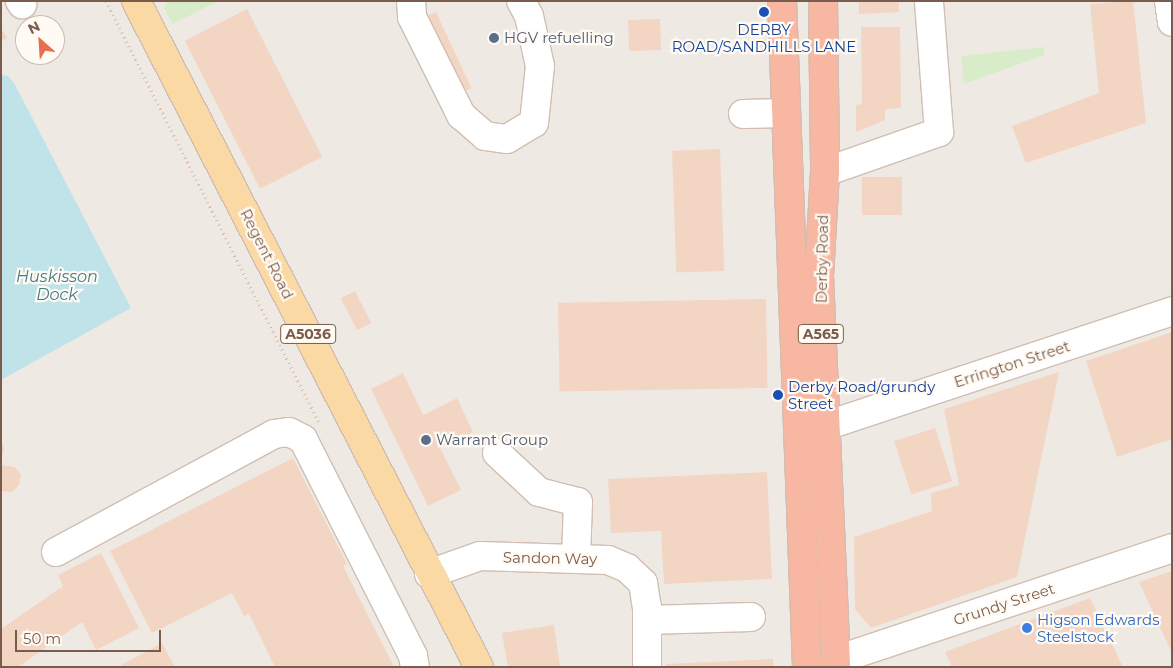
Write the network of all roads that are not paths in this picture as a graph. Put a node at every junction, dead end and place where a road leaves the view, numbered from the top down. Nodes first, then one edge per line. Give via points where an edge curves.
1 (136, 1) edge
2 (411, 1) edge
3 (522, 1) edge
4 (782, 1) edge
5 (823, 1) edge
6 (929, 1) edge
7 (1169, 1) edge
8 (1172, 22) edge
9 (786, 113) junction
10 (743, 114) dead end
11 (825, 172) junction
12 (1172, 311) edge
13 (825, 426) junction
14 (497, 453) dead end
15 (1172, 548) edge
16 (56, 552) dead end
17 (576, 558) junction
18 (429, 574) junction
19 (752, 617) dead end
20 (648, 620) junction
21 (836, 663) edge
22 (415, 667) edge
23 (479, 667) edge
24 (647, 667) edge
25 (808, 667) edge

1 - 18 main road, Regent Road / A5036
2 - 3 street via 412,17 461,115 485,136 508,139 534,122 540,66 529,16
4 - 9 highway, Derby Road / A565
5 - 11 highway, Derby Road / A565
6 - 11 street via 939,132
7 - 8 street
9 - 10 street
9 - 25 highway, Derby Road / A565
11 - 13 highway, Derby Road / A565 via 820,276
12 - 13 street, Errington Street
13 - 21 highway, Derby Road / A565
14 - 17 street via 539,492 578,502
15 - 21 street, Grundy Street
16 - 22 street via 274,434 289,432 304,438 413,656
17 - 18 street, Sandon Way via 480,556
17 - 20 street, Sandon Way via 608,560 627,568 642,583
18 - 23 main road, Regent Road / A5036
19 - 20 street
20 - 24 street, Sandon Way

